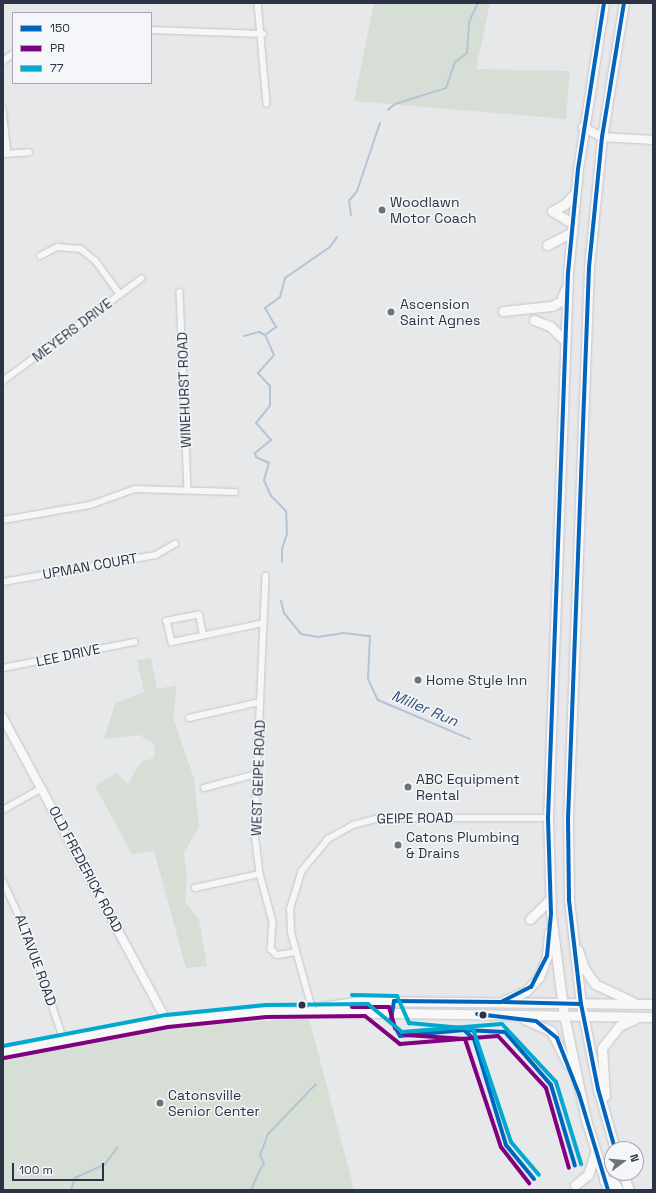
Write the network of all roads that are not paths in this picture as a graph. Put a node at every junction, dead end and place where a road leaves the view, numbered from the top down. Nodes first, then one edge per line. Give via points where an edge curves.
1 (258, 3) edge
2 (604, 3) edge
3 (624, 3) edge
4 (152, 30) edge
5 (263, 34) junction
6 (12, 55) edge
7 (3, 61) edge
8 (267, 104) dead end
9 (3, 109) edge
10 (583, 127) junction
11 (602, 137) junction
12 (653, 140) edge
13 (29, 152) dead end
14 (6, 154) edge
15 (575, 191) junction
16 (572, 223) junction
17 (571, 233) junction
18 (547, 245) dead end
19 (40, 256) dead end
20 (568, 273) junction
21 (141, 280) dead end
22 (180, 292) dead end
23 (120, 294) junction
24 (503, 311) dead end
25 (534, 320) dead end
26 (565, 341) junction
27 (3, 381) edge
28 (188, 489) junction
29 (235, 492) dead end
30 (3, 520) edge
31 (175, 544) dead end
32 (266, 576) dead end
33 (3, 582) edge
34 (264, 623) junction
35 (203, 635) junction
36 (134, 642) dead end
37 (3, 668) edge
38 (260, 702) junction
39 (3, 718) edge
40 (190, 718) dead end
41 (256, 774) junction
42 (42, 788) junction
43 (204, 788) dead end
44 (3, 810) edge
45 (548, 818) junction
46 (260, 874) junction
47 (3, 881) edge
48 (195, 888) dead end
49 (550, 900) junction
50 (551, 914) junction
51 (530, 919) dead end
52 (571, 928) junction
53 (296, 952) junction
54 (501, 1002) junction
55 (562, 1004) junction
56 (581, 1004) junction
57 (640, 1004) junction
58 (653, 1004) edge
59 (312, 1009) junction
60 (493, 1014) junction
61 (564, 1016) junction
62 (582, 1016) junction
63 (638, 1017) junction
64 (653, 1017) edge
65 (167, 1021) junction
66 (64, 1040) junction
67 (3, 1052) edge
68 (579, 1094) junction
69 (612, 1141) edge
70 (613, 1141) edge
71 (595, 1151) junction
72 (604, 1180) edge
73 (608, 1181) edge
74 (576, 1185) dead end
75 (619, 1190) edge

1 - 5 street
2 - 10 main road
3 - 11 main road
4 - 5 street
5 - 8 street
6 - 7 street
9 - 14 street
10 - 11 street
10 - 15 main road
11 - 12 street
11 - 52 main road via 586,320 568,795
13 - 14 street
15 - 16 main road
15 - 16 main road via 565,204 552,211
16 - 17 main road
17 - 18 main road
17 - 20 main road
19 - 23 street via 58,247 82,249 96,261
20 - 24 main road via 564,297 557,304
20 - 26 main road
21 - 23 street, MEYERS DRIVE
22 - 28 street, WINEHURST ROAD
23 - 27 street, MEYERS DRIVE
25 - 26 main road via 550,326
26 - 45 main road
28 - 29 street
28 - 30 street via 135,489 90,504
31 - 33 street, UPMAN COURT via 156,554
32 - 34 street, WEST GEIPE ROAD
34 - 35 street
34 - 38 street, WEST GEIPE ROAD
35 - 35 street via 172,642 168,621 199,615
36 - 37 street, LEE DRIVE
38 - 40 street
38 - 41 street, WEST GEIPE ROAD
39 - 42 street, OLD FREDERICK ROAD
41 - 43 street
41 - 46 street, WEST GEIPE ROAD via 254,816
42 - 44 street
42 - 65 street, OLD FREDERICK ROAD
45 - 49 main road
45 - 53 street, GEIPE ROAD via 379,818 340,831 317,849 296,885 290,922
46 - 48 street
46 - 53 street, WEST GEIPE ROAD via 274,922 271,949 277,954
47 - 66 street, ALTAVUE ROAD via 30,939
49 - 50 main road
49 - 51 main road
50 - 54 main road via 547,956 539,977 526,991
50 - 55 main road
52 - 56 main road
52 - 57 main road via 590,979 606,991
53 - 59 street, GEIPE ROAD
54 - 55 main road
54 - 59 main road via 343,1002
55 - 56 main road
55 - 61 main road
56 - 57 main road
56 - 62 main road
57 - 58 main road
59 - 60 main road
59 - 65 main road
60 - 61 main road
60 - 68 main road via 536,1021 551,1031 561,1046
61 - 62 main road
61 - 68 main road
62 - 63 main road
62 - 69 main road
63 - 64 main road
63 - 70 main road via 619,1026 602,1048 601,1072
65 - 66 main road
66 - 67 main road
68 - 71 main road
71 - 72 main road
71 - 74 main road via 588,1175
73 - 75 main road via 613,1182

